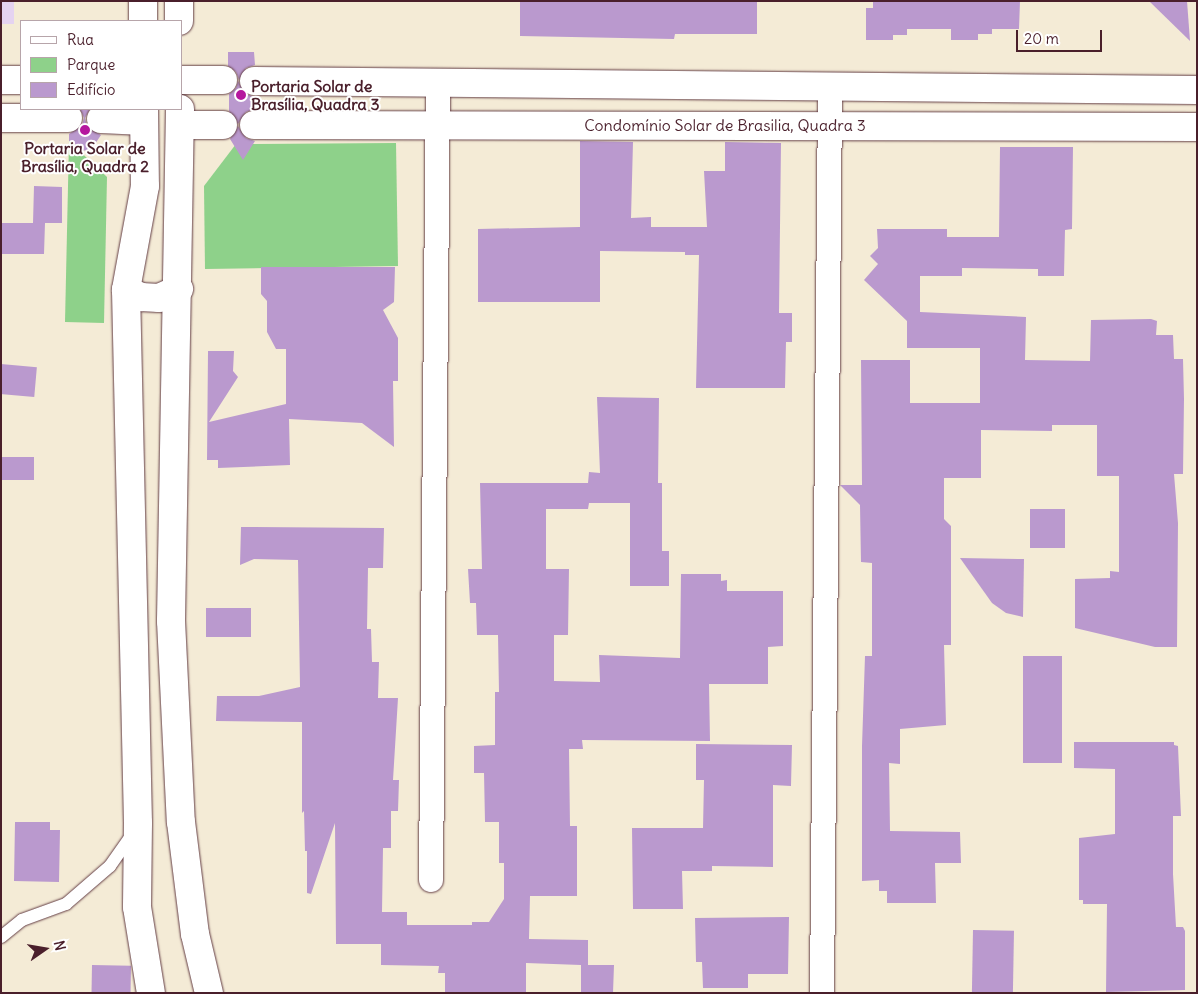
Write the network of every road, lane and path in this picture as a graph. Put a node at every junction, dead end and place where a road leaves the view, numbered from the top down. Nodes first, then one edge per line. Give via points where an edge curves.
1 (144, 1) edge
2 (179, 1) edge
3 (143, 20) edge
4 (179, 20) edge
5 (1, 80) edge
6 (20, 80) edge
7 (182, 80) edge
8 (223, 80) dead end
9 (254, 81) dead end
10 (284, 81) junction
11 (438, 82) junction
12 (830, 87) junction
13 (1197, 90) edge
14 (40, 114) edge
15 (144, 115) edge
16 (180, 117) edge
17 (1, 118) edge
18 (68, 118) dead end
19 (101, 119) dead end
20 (438, 123) junction
21 (254, 124) dead end
22 (284, 124) junction
23 (223, 125) dead end
24 (830, 126) junction
25 (1197, 127) edge
26 (179, 289) junction
27 (126, 290) junction
28 (138, 823) junction
29 (430, 880) dead end
30 (1, 937) edge
31 (152, 993) edge
32 (209, 993) edge
33 (822, 993) edge

1 - 3 street
2 - 4 street
5 - 6 street
7 - 8 street
9 - 10 street
10 - 11 street
10 - 22 street
11 - 12 street
11 - 20 street
12 - 13 street
12 - 24 street
14 - 17 street
14 - 18 street
15 - 19 street
15 - 27 street via 145,186
16 - 23 street
16 - 26 street
20 - 22 street, Condomínio Solar de Brasilia, Quadra 3
20 - 24 street, Condomínio Solar de Brasilia, Quadra 3
20 - 29 street
21 - 22 street, Condomínio Solar de Brasilia, Quadra 3
24 - 25 street, Condomínio Solar de Brasilia, Quadra 3
24 - 33 street
26 - 27 street via 159,298 141,297
26 - 32 street via 173,415 171,621 181,822 190,893
27 - 28 street
28 - 30 lane via 110,866 89,885 66,904 22,920
28 - 31 street via 136,907

